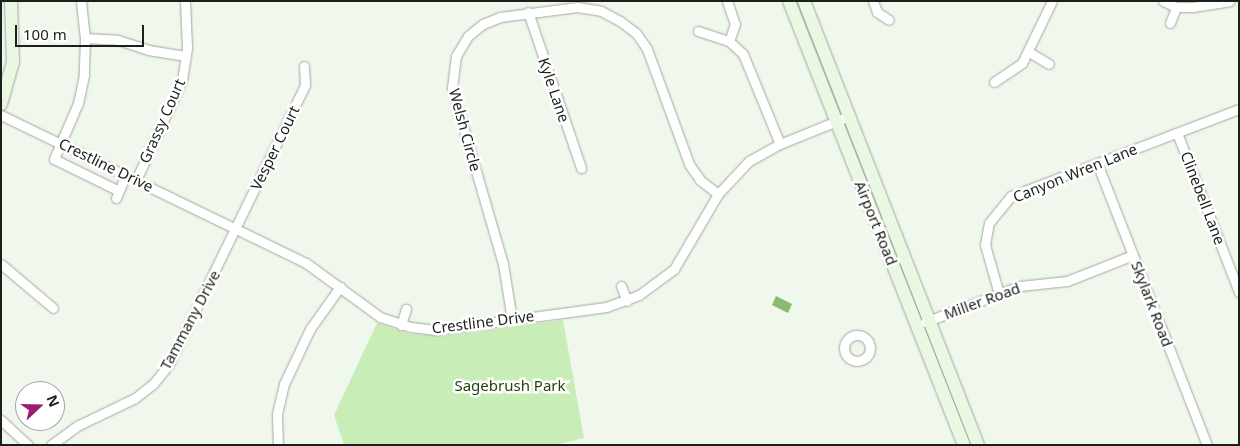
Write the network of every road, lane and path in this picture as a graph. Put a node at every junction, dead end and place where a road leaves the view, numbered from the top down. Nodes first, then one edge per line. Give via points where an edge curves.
1 (11, 1) edge
2 (81, 1) edge
3 (185, 1) edge
4 (727, 1) edge
5 (789, 1) edge
6 (804, 1) edge
7 (873, 1) edge
8 (1052, 1) edge
9 (1164, 1) edge
10 (1230, 1) edge
11 (1176, 6) junction
12 (528, 12) junction
13 (889, 20) dead end
14 (1170, 23) dead end
15 (698, 32) dead end
16 (85, 38) junction
17 (729, 41) junction
18 (1029, 52) junction
19 (186, 56) junction
20 (1049, 64) dead end
21 (304, 66) dead end
22 (994, 82) dead end
23 (1, 104) edge
24 (1239, 109) edge
25 (1, 115) edge
26 (849, 116) junction
27 (836, 121) junction
28 (1177, 133) junction
29 (60, 143) junction
30 (780, 144) junction
31 (1097, 164) junction
32 (581, 168) dead end
33 (126, 175) junction
34 (136, 180) junction
35 (718, 194) junction
36 (236, 228) junction
37 (1133, 255) junction
38 (1, 264) edge
39 (621, 286) dead end
40 (340, 287) junction
41 (1239, 292) edge
42 (999, 294) junction
43 (627, 301) junction
44 (53, 308) dead end
45 (406, 309) dead end
46 (512, 320) junction
47 (923, 323) junction
48 (401, 325) junction
49 (1, 420) edge
50 (970, 443) edge
51 (28, 445) edge
52 (51, 445) edge
53 (278, 445) edge
54 (1207, 445) edge

1 - 23 main road via 14,57
2 - 16 street
3 - 19 street, Grassy Court
4 - 17 street via 735,24
5 - 27 main road, Airport Road
6 - 26 main road, Airport Road
7 - 13 street via 877,12
8 - 18 street
9 - 11 street
10 - 11 street via 1213,6
11 - 14 street
12 - 32 street, Kyle Lane
12 - 35 street, Welsh Circle via 590,8 611,16 636,33 647,49 689,164 700,180
12 - 46 street, Welsh Circle via 492,20 475,29 459,51 451,78 503,264
15 - 17 street
16 - 19 street via 118,40 148,50
16 - 29 street via 81,90
17 - 30 street via 743,54
18 - 20 street
18 - 22 street via 1015,69
19 - 34 street, Grassy Court via 179,89
21 - 36 street, Vesper Court via 305,85
24 - 28 street, Canyon Wren Lane
25 - 29 street, Crestline Drive
26 - 27 street, Crestline Drive
26 - 47 main road, Airport Road
27 - 30 street, Crestline Drive
27 - 47 main road, Airport Road
28 - 31 street, Canyon Wren Lane
28 - 41 street, Clinebell Lane
29 - 33 street, Crestline Drive
29 - 33 street via 54,159 117,194
30 - 35 street, Crestline Drive via 749,161
31 - 37 street, Skylark Road
31 - 42 street, Canyon Wren Lane via 1011,196 986,222 986,256
33 - 34 street, Crestline Drive
34 - 36 street, Crestline Drive
35 - 43 street, Crestline Drive via 674,269 648,290
36 - 40 street, Crestline Drive via 306,263
36 - 52 street, Tammany Drive via 162,374 135,398 79,425
37 - 42 street, Miller Road via 1066,281 1030,284
37 - 54 street, Skylark Road
38 - 44 street
39 - 43 street
40 - 48 street, Crestline Drive via 370,311
40 - 53 street via 310,329 284,384 277,414
42 - 47 street, Miller Road
43 - 46 street, Crestline Drive
45 - 48 street
46 - 48 street, Crestline Drive via 436,330
47 - 50 main road, Airport Road
49 - 51 street

